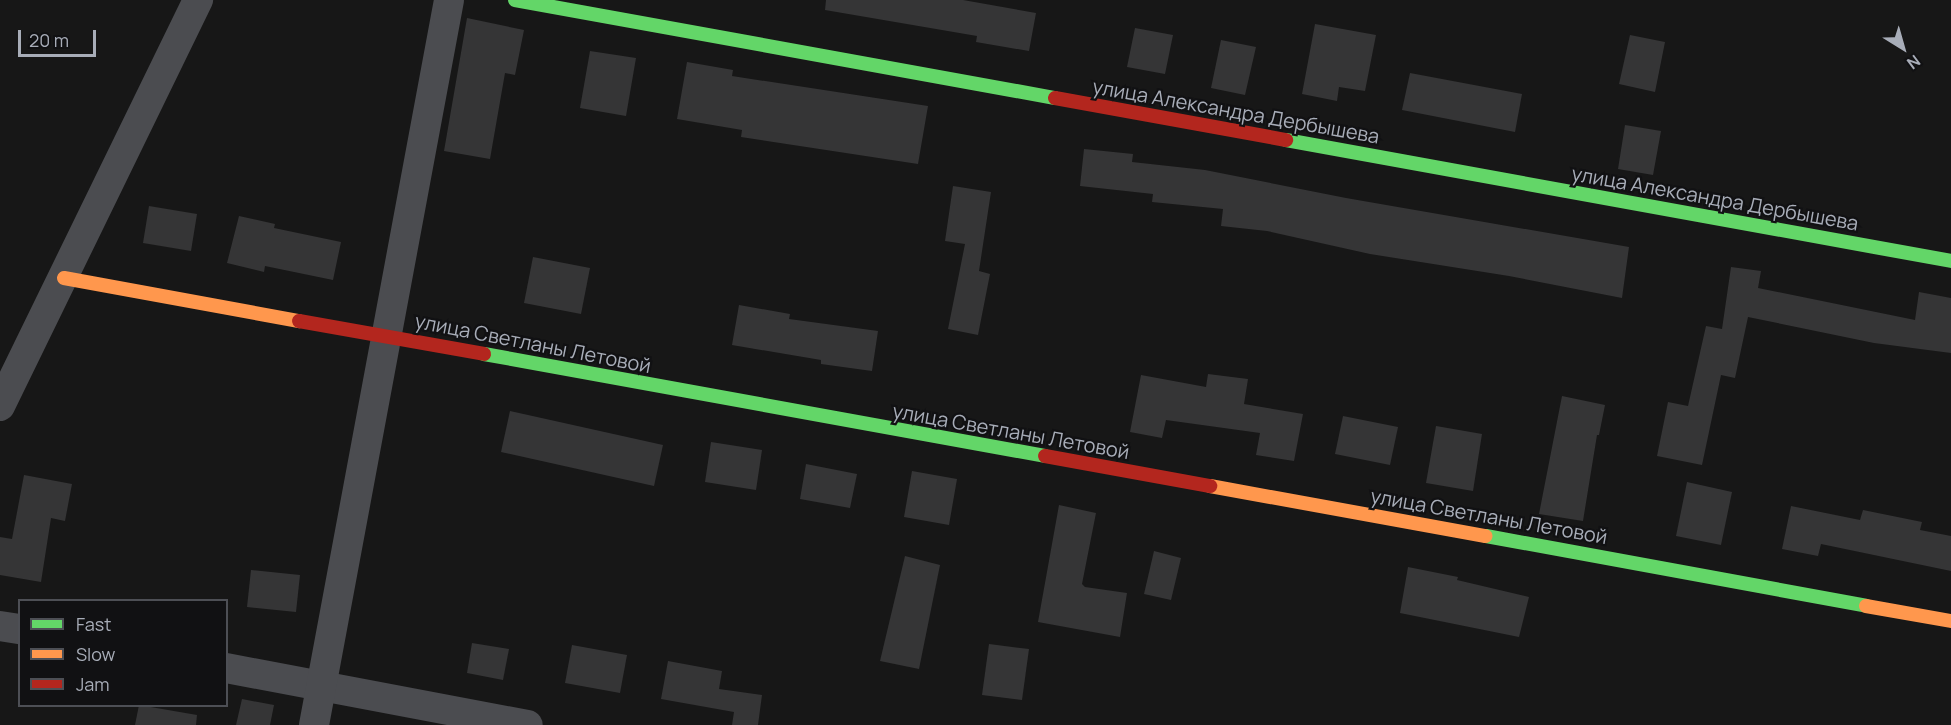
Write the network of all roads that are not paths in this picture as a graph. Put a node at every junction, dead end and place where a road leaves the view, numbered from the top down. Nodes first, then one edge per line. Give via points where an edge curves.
1 (198, 0) edge
2 (449, 0) edge
3 (515, 0) edge
4 (1951, 261) edge
5 (64, 278) junction
6 (385, 335) junction
7 (0, 406) edge
8 (1951, 621) edge
9 (0, 626) edge
10 (18, 629) edge
11 (228, 668) edge
12 (321, 685) junction
13 (314, 725) edge
14 (528, 725) edge

1 - 5 street
2 - 6 street
3 - 4 street, улица Александра Дербышева
5 - 6 street, улица Светланы Летовой
5 - 7 street
6 - 8 street, улица Светланы Летовой
6 - 12 street
9 - 10 street
11 - 12 street
12 - 13 street
12 - 14 street

